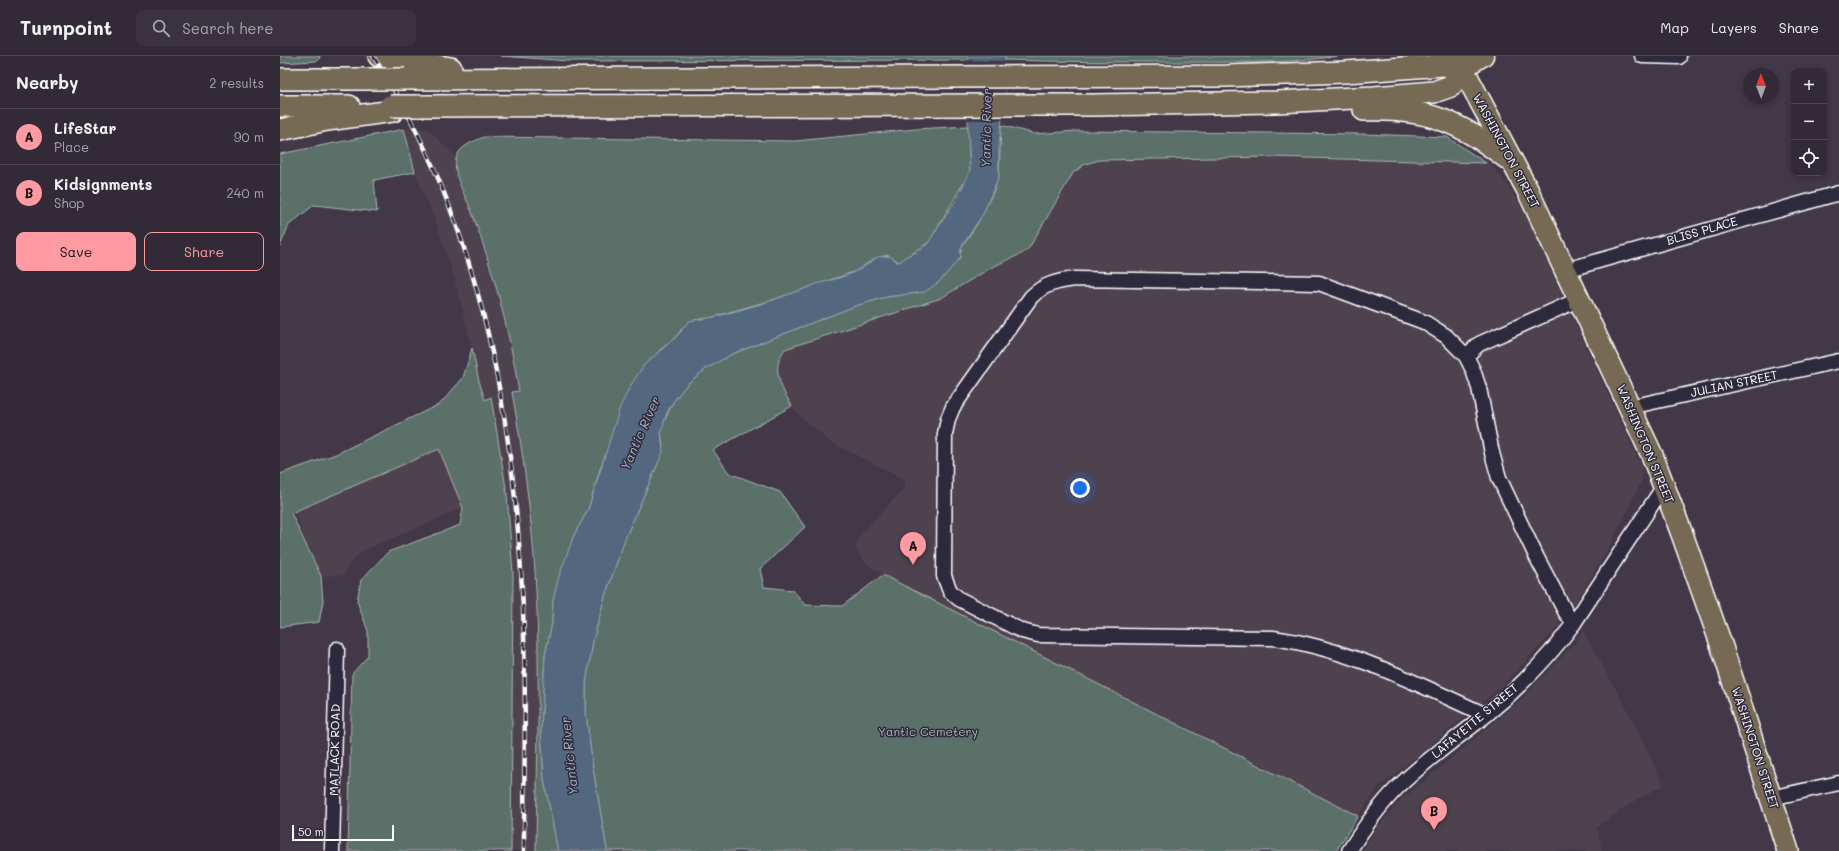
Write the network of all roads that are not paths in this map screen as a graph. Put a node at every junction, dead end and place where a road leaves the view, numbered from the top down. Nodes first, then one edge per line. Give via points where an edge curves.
1 (1377, 56) edge
2 (1484, 56) edge
3 (1642, 56) edge
4 (1680, 57) edge
5 (388, 58) edge
6 (1459, 63) edge
7 (1346, 72) junction
8 (534, 78) junction
9 (280, 79) edge
10 (1277, 102) junction
11 (280, 106) edge
12 (391, 108) junction
13 (280, 130) edge
14 (1514, 164) junction
15 (1839, 193) edge
16 (1566, 270) junction
17 (1580, 299) junction
18 (1466, 356) junction
19 (1839, 361) edge
20 (1630, 407) junction
21 (1664, 486) junction
22 (1574, 623) junction
23 (337, 649) dead end
24 (1486, 715) junction
25 (1839, 783) edge
26 (1771, 798) junction
27 (332, 851) edge
28 (1349, 851) edge
29 (1788, 851) edge

1 - 7 highway
2 - 6 main road
3 - 4 street
5 - 8 highway
6 - 7 highway
6 - 10 highway via 1451,86 1434,92
6 - 14 highway, WASHINGTON STREET
7 - 8 highway via 1234,76
8 - 9 highway, bridge
10 - 12 highway
10 - 14 highway via 1306,112 1376,110 1434,116 1474,135
11 - 12 highway
12 - 13 highway
14 - 16 highway, WASHINGTON STREET
15 - 16 street, BLISS PLACE
16 - 17 highway, WASHINGTON STREET
17 - 18 street via 1479,344
17 - 20 highway, WASHINGTON STREET
18 - 22 street via 1479,388 1499,478 1537,558 1566,613
18 - 24 street via 1446,336 1424,322 1319,283 1075,280 1057,281 1045,286 1031,297 953,407 948,419 945,434 944,576 950,591 959,599 1022,632 1052,636 1272,638 1298,642 1354,658
19 - 20 street, JULIAN STREET
20 - 21 highway, WASHINGTON STREET
21 - 22 street, LAFAYETTE STREET
21 - 26 highway, WASHINGTON STREET via 1714,622
22 - 24 street, LAFAYETTE STREET via 1532,672
23 - 27 street, MATLACK ROAD
24 - 28 street, LAFAYETTE STREET via 1398,787 1370,819
25 - 26 street
26 - 29 highway, WASHINGTON STREET

